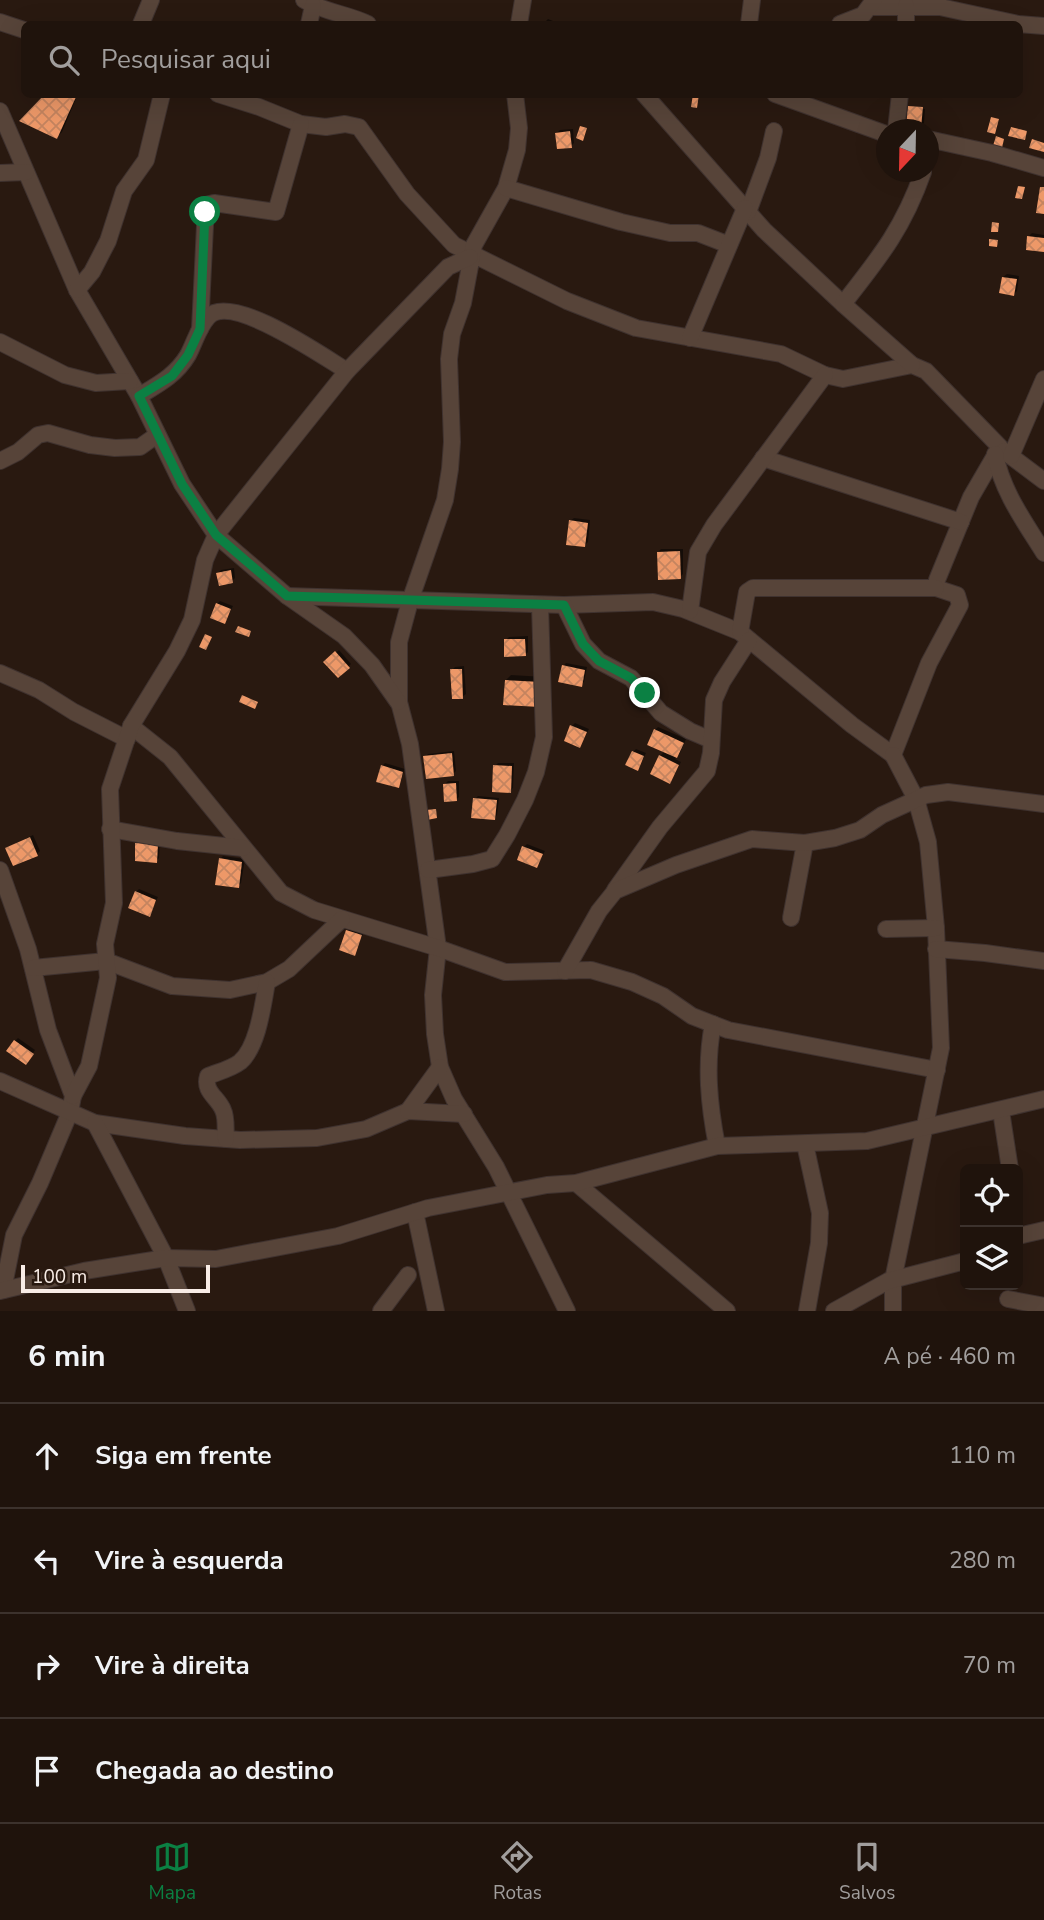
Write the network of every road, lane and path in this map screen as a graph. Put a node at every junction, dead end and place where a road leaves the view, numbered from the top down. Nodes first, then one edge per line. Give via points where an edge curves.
1 (151, 0) edge
2 (523, 0) edge
3 (752, 0) edge
4 (309, 3) edge
5 (872, 4) edge
6 (906, 6) junction
7 (142, 21) edge
8 (309, 21) edge
9 (362, 21) edge
10 (520, 21) edge
11 (749, 21) edge
12 (848, 21) edge
13 (905, 21) edge
14 (1004, 21) edge
15 (0, 22) edge
16 (1023, 24) edge
17 (1044, 26) edge
18 (21, 29) edge
19 (161, 98) edge
20 (244, 98) edge
21 (516, 98) edge
22 (649, 98) edge
23 (786, 98) edge
24 (900, 98) edge
25 (264, 101) edge
26 (0, 111) edge
27 (897, 119) edge
28 (301, 124) junction
29 (876, 130) edge
30 (774, 131) dead end
31 (939, 146) edge
32 (1044, 168) edge
33 (26, 172) junction
34 (0, 173) edge
35 (919, 182) edge
36 (506, 188) junction
37 (747, 210) junction
38 (729, 245) junction
39 (470, 255) junction
40 (77, 290) junction
41 (843, 304) junction
42 (200, 329) junction
43 (690, 338) junction
44 (0, 342) edge
45 (912, 365) junction
46 (347, 371) junction
47 (825, 375) junction
48 (1044, 379) edge
49 (130, 381) junction
50 (139, 396) junction
51 (157, 435) junction
52 (1002, 452) junction
53 (763, 458) junction
54 (0, 461) edge
55 (1044, 481) edge
56 (961, 522) junction
57 (216, 535) junction
58 (1044, 553) edge
59 (936, 588) junction
60 (287, 596) junction
61 (410, 601) junction
62 (540, 604) junction
63 (564, 605) junction
64 (690, 611) junction
65 (744, 636) junction
66 (0, 673) edge
67 (399, 702) junction
68 (129, 733) junction
69 (711, 740) junction
70 (893, 755) junction
71 (916, 799) junction
72 (1044, 804) edge
73 (110, 830) junction
74 (805, 844) junction
75 (243, 848) junction
76 (0, 870) edge
77 (428, 870) junction
78 (615, 891) junction
79 (791, 918) dead end
80 (342, 919) junction
81 (936, 928) junction
82 (886, 929) dead end
83 (438, 948) junction
84 (936, 949) junction
85 (106, 961) junction
86 (1044, 961) edge
87 (33, 968) junction
88 (565, 971) junction
89 (267, 982) junction
90 (713, 1024) junction
91 (440, 1067) junction
92 (937, 1070) junction
93 (0, 1081) edge
94 (1044, 1099) edge
95 (72, 1104) junction
96 (408, 1111) junction
97 (1001, 1111) junction
98 (464, 1114) junction
99 (94, 1123) junction
100 (926, 1126) junction
101 (226, 1139) junction
102 (805, 1144) junction
103 (716, 1146) junction
104 (1009, 1164) edge
105 (576, 1183) junction
106 (508, 1194) junction
107 (415, 1212) junction
108 (1044, 1230) edge
109 (1023, 1235) edge
110 (166, 1258) junction
111 (960, 1262) edge
112 (408, 1275) dead end
113 (893, 1280) junction
114 (1, 1290) edge
115 (1007, 1298) edge
116 (1044, 1306) edge
117 (187, 1311) edge
118 (381, 1311) edge
119 (436, 1311) edge
120 (567, 1311) edge
121 (727, 1311) edge
122 (807, 1311) edge
123 (834, 1311) edge
124 (893, 1311) edge

1 - 7 street
2 - 10 street
3 - 11 street
4 - 8 street
4 - 9 street
5 - 6 street
5 - 12 street via 863,15
6 - 13 street
6 - 14 street via 940,7
15 - 18 street
16 - 17 street
19 - 40 street via 146,160 124,191 107,241
20 - 25 street
21 - 36 street via 517,150
22 - 37 street
23 - 29 street
24 - 27 street
25 - 28 street
26 - 33 street
28 - 39 street via 359,127 428,219
28 - 42 street via 276,212 206,205
30 - 37 street
31 - 32 street
33 - 34 street
33 - 40 street
35 - 41 street via 894,237
36 - 38 street via 621,222 670,233 698,233
36 - 39 street
37 - 38 street
37 - 41 street
38 - 43 street
39 - 43 street via 566,302 636,328
39 - 46 street via 447,267
39 - 61 street via 449,359 453,442 445,500
40 - 49 street
41 - 45 street
42 - 46 street via 210,315 224,310 239,314 280,330
42 - 50 street via 172,376
43 - 47 street via 781,354
44 - 49 street via 65,375 96,383
45 - 47 street via 843,379
45 - 52 street via 926,371
46 - 57 street
47 - 53 street
48 - 52 street
49 - 50 street
50 - 51 street
51 - 54 street via 140,447 115,448 48,433
51 - 57 street
52 - 55 street
52 - 56 street via 971,496
52 - 58 street via 998,470 1012,503
53 - 56 street
53 - 64 street via 698,552
56 - 59 street
57 - 60 street
57 - 68 street via 205,561 192,620
59 - 65 street via 753,588 747,592
59 - 70 street via 957,595 960,605 929,663
60 - 61 street
60 - 67 street via 344,636
61 - 62 street
61 - 67 street via 399,642
62 - 63 street
62 - 77 street via 544,737 525,800 492,859
63 - 64 street via 653,602
63 - 69 street via 583,644 599,661 631,678 661,713
64 - 65 street
65 - 69 street via 715,700
65 - 70 street
66 - 68 street via 74,712
67 - 77 street via 410,744
68 - 73 street via 110,789
68 - 75 street via 170,757
69 - 78 street via 707,771
70 - 71 street
71 - 72 street via 948,792
71 - 74 street via 860,830
71 - 81 street via 928,842
73 - 75 street
73 - 85 street via 114,903
74 - 78 street via 752,839
74 - 79 street
75 - 80 street via 281,893
76 - 87 street
77 - 83 street
78 - 88 street
80 - 83 street
80 - 89 street via 289,970
81 - 82 street
81 - 84 street
83 - 88 street via 505,972
83 - 91 street via 433,995
84 - 86 street
84 - 92 street via 941,1048
85 - 87 street
85 - 89 street via 172,986 230,989
85 - 95 street via 108,978 89,1066
87 - 95 street
88 - 90 street via 591,970 632,982
89 - 101 street via 250,1047 241,1061 208,1076 206,1083 223,1110
90 - 92 street
90 - 103 street via 708,1094
91 - 96 street
91 - 98 street
92 - 100 street
93 - 95 street
94 - 97 street
95 - 99 street
95 - 114 street via 14,1236
96 - 98 street
96 - 101 street via 366,1129 317,1138
97 - 100 street
97 - 104 street
98 - 106 street
99 - 101 street
99 - 110 street
100 - 102 street via 867,1141
100 - 113 street
102 - 103 street
102 - 122 street via 820,1213
103 - 105 street
105 - 106 street
105 - 121 street
106 - 107 street
106 - 120 street
107 - 110 street via 338,1236 216,1259
107 - 119 street
108 - 109 street
110 - 114 street
110 - 117 street
111 - 113 street
112 - 118 street
113 - 123 street
113 - 124 street
115 - 116 street

